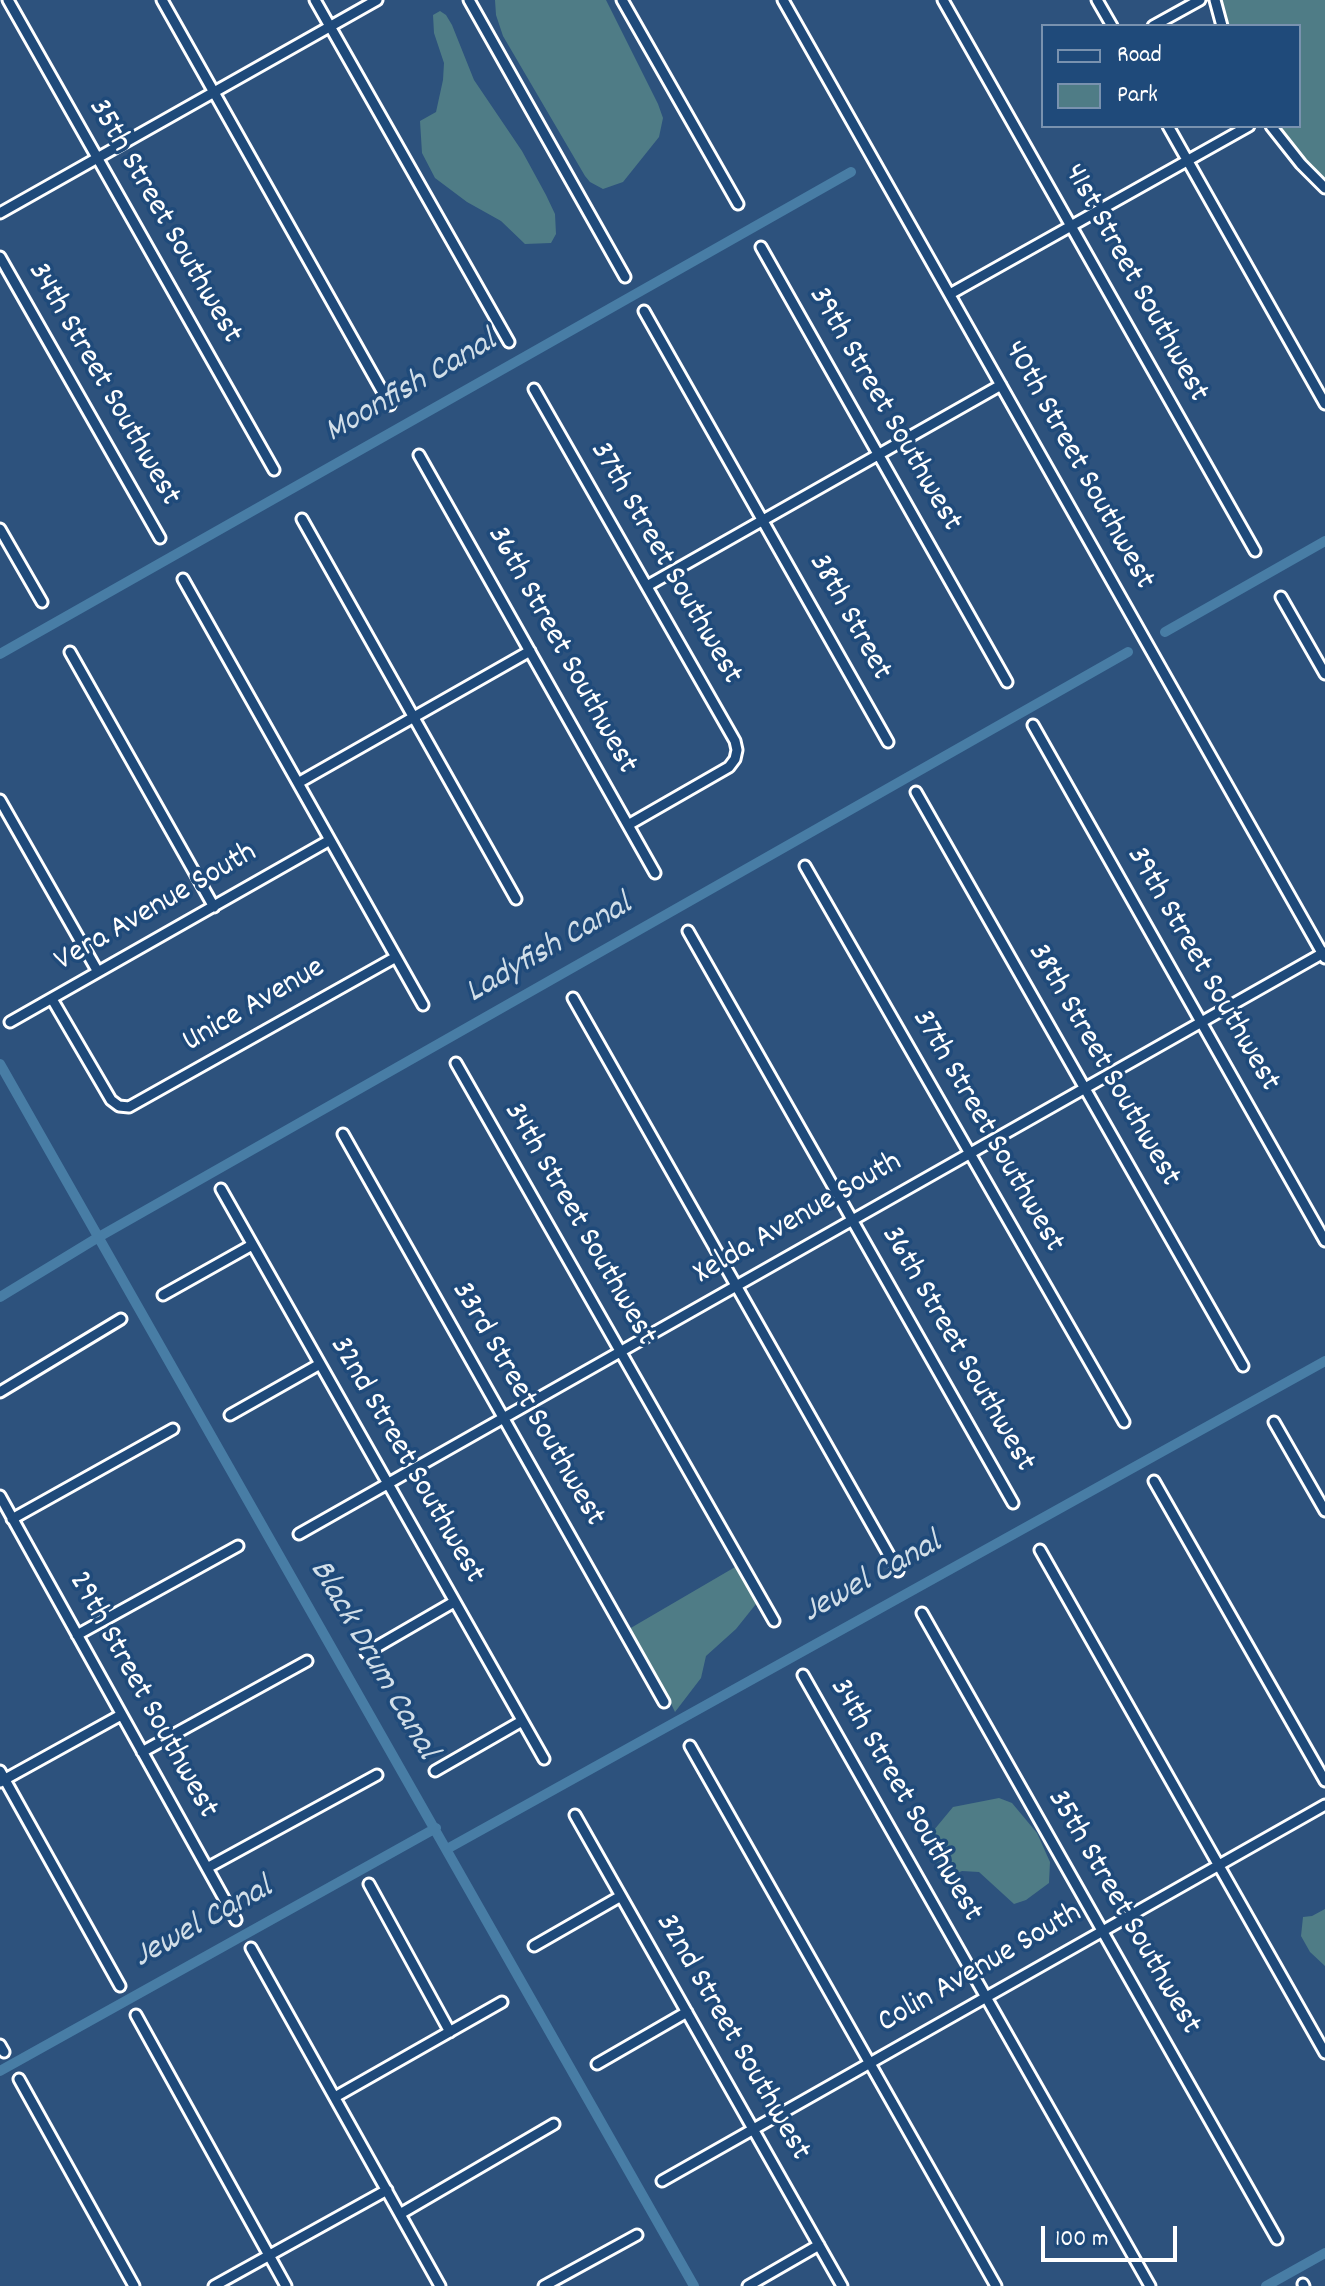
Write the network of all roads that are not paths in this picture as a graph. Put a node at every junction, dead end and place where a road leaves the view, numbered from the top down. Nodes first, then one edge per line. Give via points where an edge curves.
1 (8, 0) edge
2 (162, 0) edge
3 (315, 0) edge
4 (377, 0) edge
5 (469, 0) edge
6 (622, 0) edge
7 (783, 0) edge
8 (943, 0) edge
9 (1097, 0) edge
10 (1200, 0) edge
11 (1215, 0) edge
12 (1111, 24) edge
13 (1157, 24) edge
14 (1221, 24) edge
15 (330, 26) junction
16 (213, 92) junction
17 (1169, 128) edge
18 (1246, 128) edge
19 (1273, 128) edge
20 (97, 158) junction
21 (1188, 161) junction
22 (1325, 188) edge
23 (738, 204) dead end
24 (0, 213) edge
25 (1072, 226) junction
26 (761, 247) dead end
27 (0, 257) edge
28 (625, 277) dead end
29 (950, 294) junction
30 (644, 311) dead end
31 (509, 342) dead end
32 (1001, 385) junction
33 (534, 389) dead end
34 (1325, 404) edge
35 (390, 405) dead end
36 (878, 454) junction
37 (419, 455) dead end
38 (274, 470) dead end
39 (302, 519) dead end
40 (763, 520) junction
41 (0, 529) edge
42 (160, 538) dead end
43 (1255, 551) dead end
44 (183, 579) dead end
45 (647, 586) junction
46 (1281, 597) dead end
47 (42, 602) dead end
48 (530, 651) junction
49 (70, 652) dead end
50 (1325, 674) edge
51 (1007, 682) dead end
52 (414, 717) junction
53 (1033, 725) dead end
54 (888, 742) dead end
55 (298, 783) junction
56 (916, 792) dead end
57 (0, 800) edge
58 (628, 825) junction
59 (330, 840) junction
60 (805, 866) dead end
61 (655, 873) dead end
62 (516, 899) dead end
63 (214, 907) junction
64 (688, 931) dead end
65 (1324, 954) edge
66 (396, 957) junction
67 (98, 972) junction
68 (573, 998) dead end
69 (52, 999) junction
70 (423, 1005) dead end
71 (10, 1022) dead end
72 (1201, 1022) junction
73 (456, 1063) dead end
74 (1085, 1088) junction
75 (343, 1134) dead end
76 (968, 1153) junction
77 (221, 1189) dead end
78 (852, 1220) junction
79 (1325, 1241) edge
80 (252, 1245) junction
81 (736, 1285) junction
82 (163, 1295) dead end
83 (121, 1319) dead end
84 (619, 1351) junction
85 (320, 1364) junction
86 (1243, 1366) dead end
87 (0, 1392) edge
88 (230, 1415) dead end
89 (503, 1417) junction
90 (1124, 1422) dead end
91 (1274, 1422) dead end
92 (173, 1429) dead end
93 (1154, 1481) dead end
94 (387, 1483) junction
95 (0, 1496) edge
96 (1013, 1503) dead end
97 (1325, 1511) edge
98 (12, 1519) junction
99 (299, 1534) dead end
100 (238, 1546) dead end
101 (1040, 1550) dead end
102 (898, 1571) dead end
103 (454, 1602) junction
104 (922, 1613) dead end
105 (774, 1621) dead end
106 (77, 1635) junction
107 (366, 1653) dead end
108 (307, 1661) dead end
109 (803, 1675) dead end
110 (664, 1702) dead end
111 (121, 1715) junction
112 (522, 1721) junction
113 (690, 1746) dead end
114 (142, 1752) junction
115 (544, 1759) dead end
116 (435, 1771) dead end
117 (377, 1775) dead end
118 (2, 1778) edge
119 (1325, 1781) edge
120 (1325, 1805) edge
121 (575, 1815) dead end
122 (1218, 1865) junction
123 (207, 1868) junction
124 (369, 1884) dead end
125 (621, 1896) junction
126 (236, 1920) dead end
127 (1102, 1931) junction
128 (534, 1946) dead end
129 (251, 1948) dead end
130 (120, 1986) dead end
131 (986, 1997) junction
132 (502, 2002) dead end
133 (687, 2012) junction
134 (136, 2015) dead end
135 (450, 2032) junction
136 (1325, 2053) edge
137 (869, 2063) junction
138 (597, 2064) dead end
139 (19, 2079) dead end
140 (335, 2097) junction
141 (554, 2124) dead end
142 (753, 2128) junction
143 (662, 2181) dead end
144 (387, 2190) junction
145 (400, 2214) junction
146 (637, 2235) dead end
147 (1277, 2239) dead end
148 (819, 2245) junction
149 (269, 2255) junction
150 (134, 2286) edge
151 (214, 2286) edge
152 (286, 2286) edge
153 (440, 2286) edge
154 (544, 2286) edge
155 (748, 2286) edge
156 (842, 2286) edge
157 (996, 2286) edge
158 (1150, 2286) edge

1 - 20 street, 35th Street Southwest
2 - 16 street
3 - 15 street
4 - 15 street
5 - 28 street
6 - 23 street
7 - 29 street, 40th Street Southwest
8 - 25 street, 41st Street Southwest
9 - 12 street
10 - 13 street
11 - 14 street
15 - 16 street
15 - 31 street
16 - 20 street
16 - 35 street
17 - 21 street
18 - 21 street
19 - 22 street
20 - 24 street
20 - 38 street, 35th Street Southwest
21 - 25 street
21 - 34 street
25 - 29 street
25 - 43 street, 41st Street Southwest
26 - 36 street, 39th Street Southwest
27 - 42 street, 34th Street Southwest
29 - 32 street, 40th Street Southwest
30 - 40 street
32 - 36 street
32 - 65 street, 40th Street Southwest
33 - 45 street, 37th Street Southwest
36 - 40 street
36 - 51 street, 39th Street Southwest
37 - 48 street, 36th Street Southwest
39 - 52 street
40 - 45 street
40 - 54 street, 38th Street
41 - 47 street
44 - 55 street
45 - 58 street, 37th Street Southwest via 737,750 729,767
46 - 50 street
48 - 52 street
48 - 58 street, 36th Street Southwest
49 - 63 street
52 - 55 street
52 - 62 street
53 - 72 street, 39th Street Southwest
55 - 59 street
56 - 74 street, 38th Street Southwest
57 - 67 street
58 - 61 street, 36th Street Southwest
59 - 63 street, Vera Avenue South
59 - 66 street
60 - 76 street, 37th Street Southwest
63 - 67 street, Vera Avenue South
64 - 78 street, 36th Street Southwest
65 - 72 street, Xelda Avenue South
66 - 69 street, Unice Avenue via 129,1107 111,1100
66 - 70 street
67 - 69 street, Vera Avenue South
68 - 81 street
69 - 71 street, Vera Avenue South
72 - 74 street, Xelda Avenue South
72 - 79 street, 39th Street Southwest
73 - 84 street, 34th Street Southwest
74 - 76 street, Xelda Avenue South
74 - 86 street, 38th Street Southwest
75 - 89 street, 33rd Street Southwest
76 - 78 street, Xelda Avenue South
76 - 90 street, 37th Street Southwest
77 - 80 street, 32nd Street Southwest
78 - 81 street, Xelda Avenue South
78 - 96 street, 36th Street Southwest
80 - 82 street
80 - 85 street, 32nd Street Southwest
81 - 84 street, Xelda Avenue South
81 - 102 street
83 - 87 street
84 - 89 street, Xelda Avenue South
84 - 105 street, 34th Street Southwest
85 - 88 street
85 - 94 street, 32nd Street Southwest
89 - 94 street, Xelda Avenue South
89 - 110 street, 33rd Street Southwest
91 - 97 street
92 - 98 street
93 - 119 street
94 - 99 street, Xelda Avenue South
94 - 103 street, 32nd Street Southwest
95 - 98 street, 29th Street Southwest
98 - 106 street, 29th Street Southwest
100 - 106 street
101 - 122 street
103 - 107 street
103 - 112 street, 32nd Street Southwest
104 - 127 street, 35th Street Southwest
106 - 111 street, 29th Street Southwest
108 - 114 street
109 - 131 street, 34th Street Southwest
111 - 114 street, 29th Street Southwest
111 - 118 street
112 - 115 street, 32nd Street Southwest
112 - 116 street
113 - 137 street
114 - 123 street, 29th Street Southwest
117 - 123 street
118 - 130 street
120 - 122 street, Colin Avenue South
121 - 125 street, 32nd Street Southwest
122 - 127 street, Colin Avenue South
122 - 136 street
123 - 126 street, 29th Street Southwest
124 - 135 street
125 - 128 street
125 - 133 street, 32nd Street Southwest
127 - 131 street, Colin Avenue South
127 - 147 street, 35th Street Southwest
129 - 140 street
131 - 137 street, Colin Avenue South
131 - 158 street, 34th Street Southwest
132 - 135 street
133 - 138 street
133 - 142 street, 32nd Street Southwest
134 - 149 street
135 - 140 street
137 - 142 street, Colin Avenue South
137 - 157 street
139 - 150 street
140 - 144 street
141 - 145 street
142 - 143 street, Colin Avenue South
142 - 148 street, 32nd Street Southwest
144 - 145 street
144 - 149 street
145 - 153 street
146 - 154 street
148 - 155 street
148 - 156 street, 32nd Street Southwest
149 - 151 street
149 - 152 street

